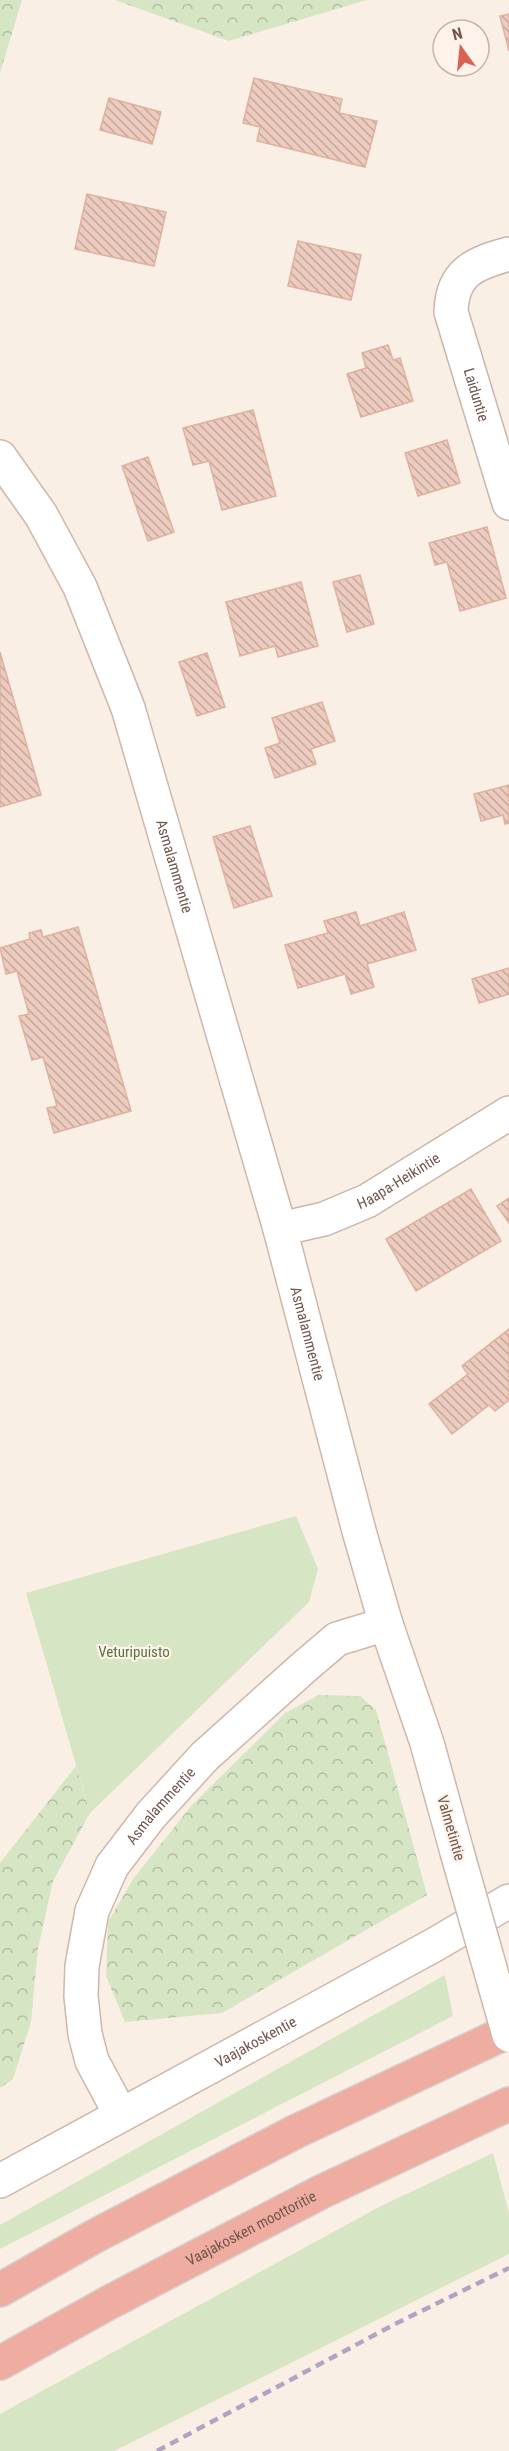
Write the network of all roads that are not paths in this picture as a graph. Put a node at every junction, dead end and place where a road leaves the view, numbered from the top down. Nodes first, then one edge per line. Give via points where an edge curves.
1 (509, 254) edge
2 (0, 457) edge
3 (509, 503) edge
4 (509, 1113) edge
5 (280, 1229) junction
6 (386, 1624) junction
7 (509, 1901) edge
8 (509, 2032) edge
9 (509, 2104) edge
10 (121, 2115) junction
11 (0, 2181) edge
12 (0, 2290) edge
13 (0, 2363) edge

1 - 3 street, Laiduntie via 481,262 466,272 456,286 451,312
2 - 5 street, Asmalammentie via 41,515 80,587 128,708
4 - 5 street, Haapa-Heikintie via 367,1201 324,1219
5 - 6 street, Asmalammentie
6 - 8 street, Valmetintie, bridge via 427,1743
6 - 10 street, Asmalammentie via 337,1639 303,1668 205,1756 112,1866 92,1911 81,1996 92,2061
7 - 10 street, Vaajakoskentie
8 - 12 highway via 295,2132
9 - 13 highway, Vaajakosken moottoritie via 321,2192
10 - 11 street, Vaajakoskentie

